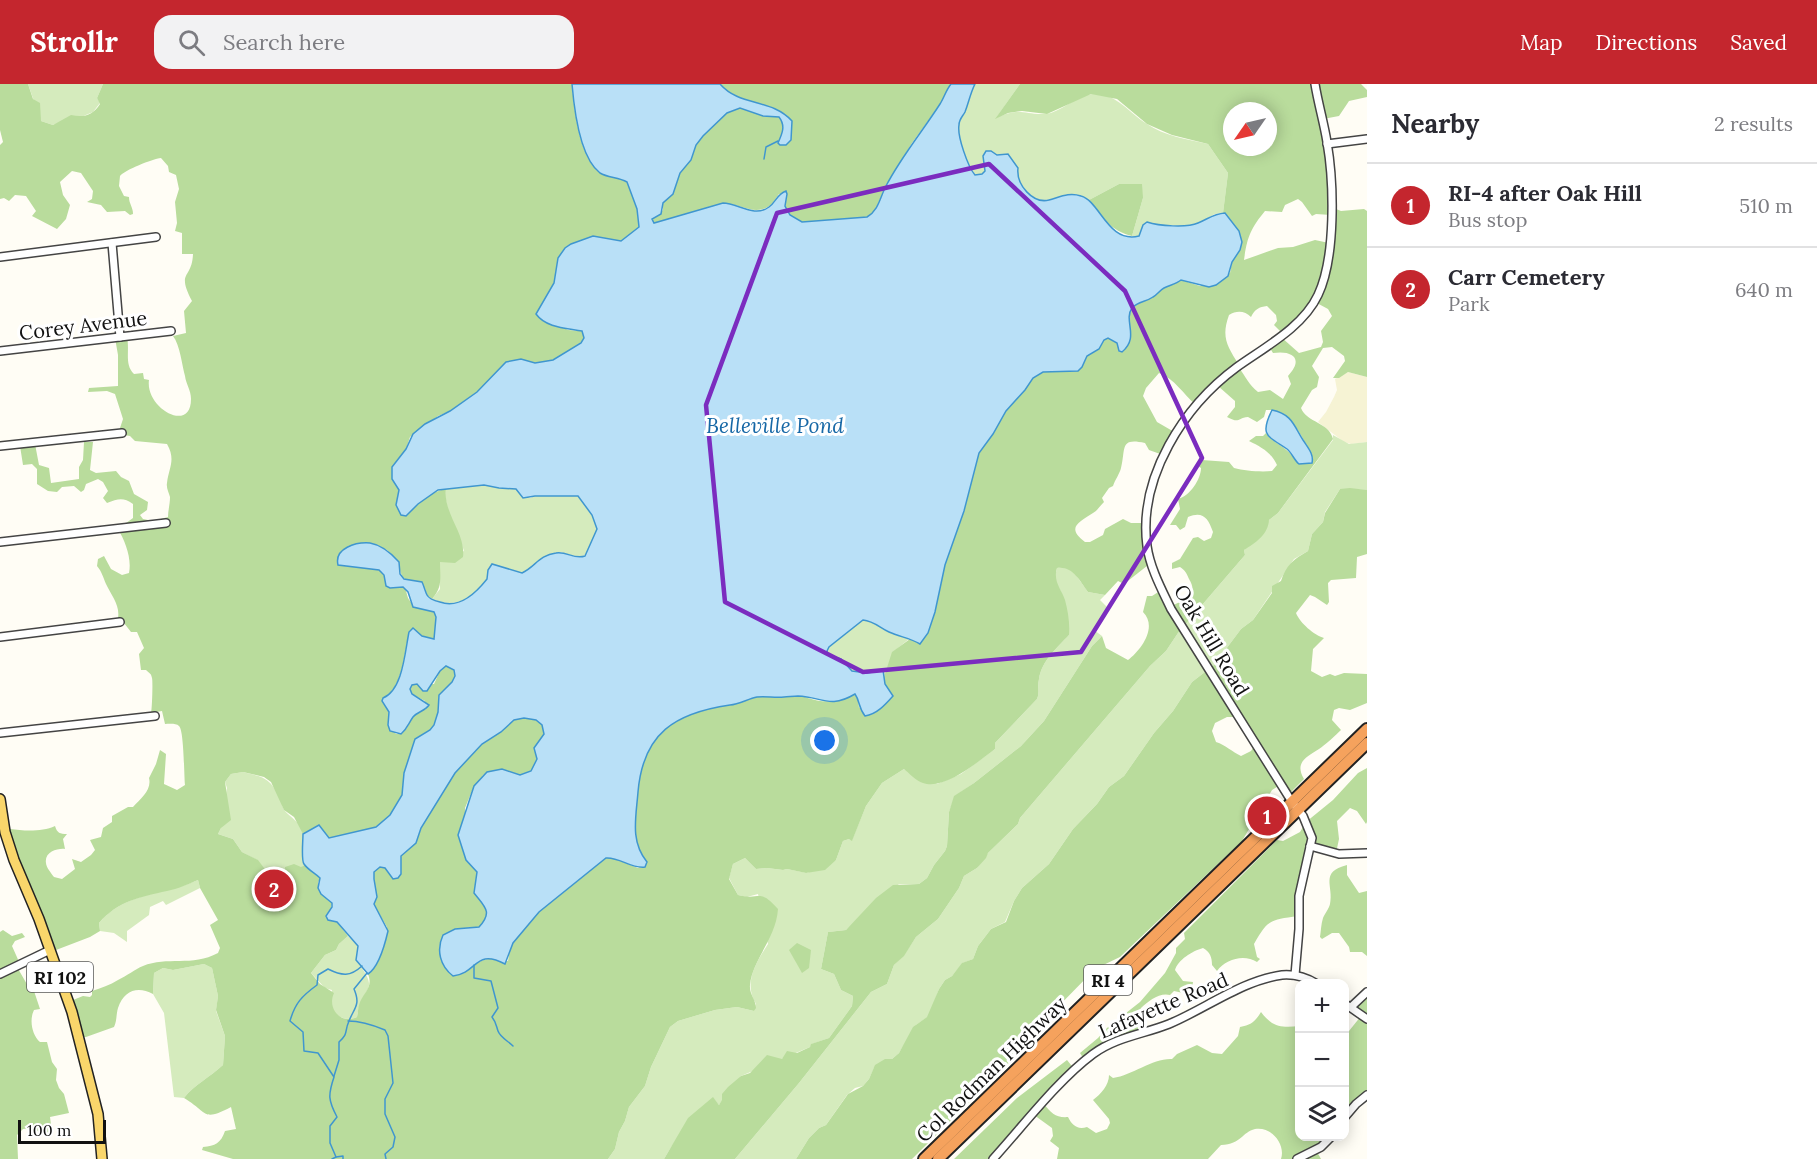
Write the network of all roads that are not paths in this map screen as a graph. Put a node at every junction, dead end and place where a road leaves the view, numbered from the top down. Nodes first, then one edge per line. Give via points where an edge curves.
1 (1315, 84) edge
2 (1367, 139) edge
3 (1327, 144) junction
4 (156, 237) dead end
5 (112, 243) junction
6 (0, 257) edge
7 (171, 331) dead end
8 (120, 337) junction
9 (0, 351) edge
10 (122, 433) dead end
11 (0, 446) edge
12 (166, 523) dead end
13 (0, 542) edge
14 (120, 622) dead end
15 (0, 637) edge
16 (155, 716) dead end
17 (1367, 729) edge
18 (0, 733) edge
19 (1367, 743) edge
20 (0, 799) edge
21 (1295, 806) junction
22 (3, 833) edge
23 (1310, 846) junction
24 (1367, 853) edge
25 (50, 950) junction
26 (0, 974) edge
27 (1295, 975) junction
28 (1305, 979) edge
29 (1367, 992) edge
30 (1349, 1004) edge
31 (1349, 1006) edge
32 (1367, 1019) edge
33 (1367, 1095) edge
34 (1349, 1112) edge
35 (1328, 1141) edge
36 (102, 1159) edge
37 (924, 1159) edge
38 (938, 1159) edge
39 (993, 1159) edge
40 (1296, 1159) edge

1 - 3 street, Oak Hill Road
2 - 3 street
3 - 21 street, Oak Hill Road via 1331,239 1319,293 1298,322 1221,381 1188,415 1161,460 1146,518 1149,554 1171,609
4 - 5 street
5 - 6 street
5 - 8 street
7 - 8 street, Corey Avenue
8 - 9 street, Corey Avenue
10 - 11 street
12 - 13 street
14 - 15 street
16 - 18 street
17 - 21 highway, Col Rodman Highway / RI 4
19 - 21 highway, Col Rodman Highway / RI 4
20 - 22 main road, RI 102
21 - 23 street, Oak Hill Road via 1310,831
21 - 37 highway, Col Rodman Highway / RI 4
21 - 38 highway, Col Rodman Highway / RI 4
22 - 25 main road, RI 102
23 - 24 street via 1339,854
23 - 27 street, Oak Hill Road via 1299,896
25 - 26 street
25 - 36 main road, RI 102 via 72,1012 98,1114
27 - 28 street
27 - 39 street, Lafayette Road via 1260,981 1170,1024 1101,1049 1068,1077
29 - 30 street
31 - 32 street
33 - 34 street
35 - 40 street

